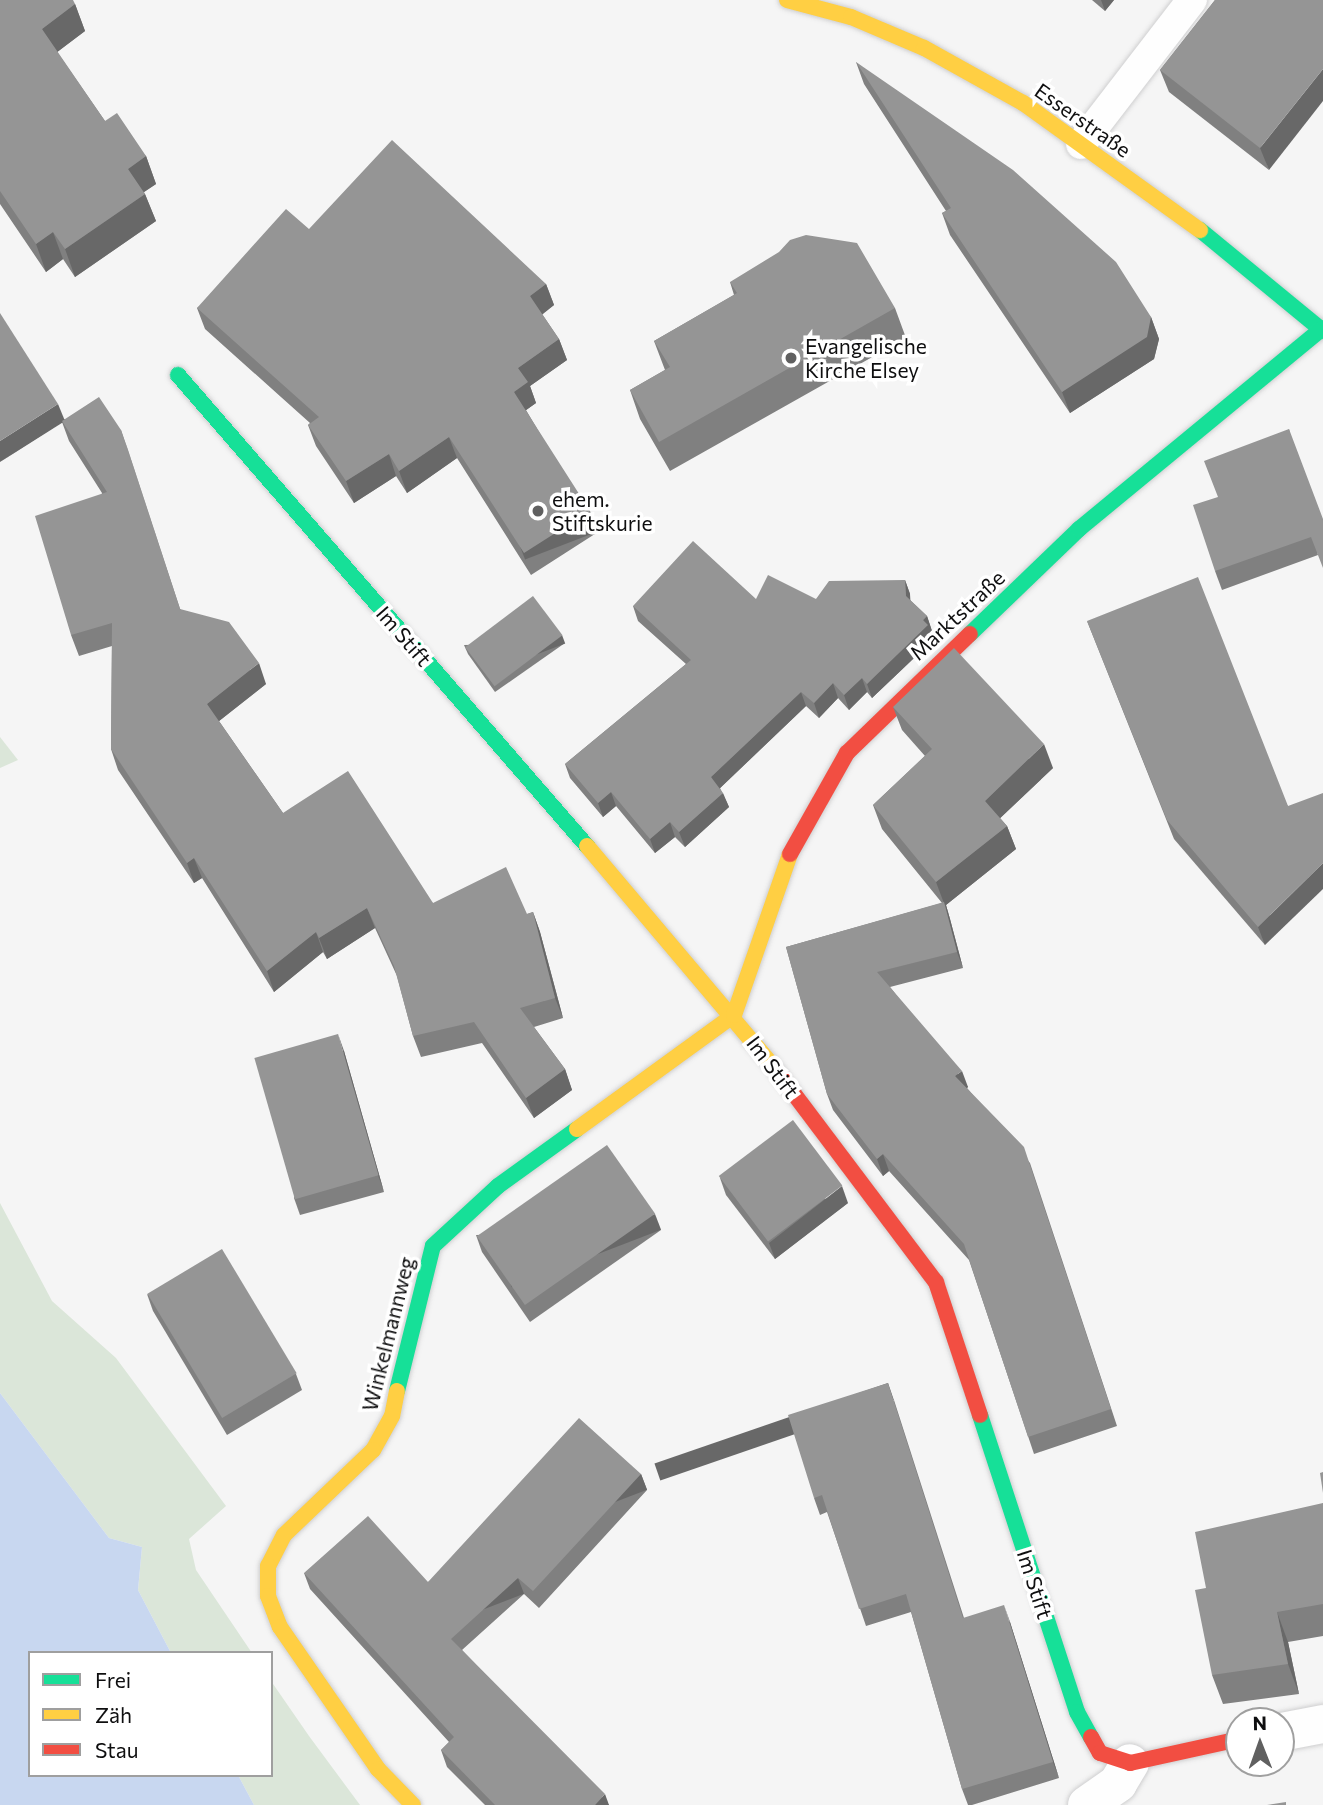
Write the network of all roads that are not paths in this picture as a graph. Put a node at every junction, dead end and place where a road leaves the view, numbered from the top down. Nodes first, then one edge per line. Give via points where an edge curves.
1 (788, 0) edge
2 (1192, 0) edge
3 (853, 8) edge
4 (1081, 144) junction
5 (1322, 330) edge
6 (178, 375) dead end
7 (734, 1016) junction
8 (1323, 1724) edge
9 (1295, 1729) edge
10 (1225, 1742) edge
11 (1130, 1763) junction
12 (412, 1805) edge
13 (1087, 1805) edge

1 - 3 street, Esserstraße
2 - 4 lane
3 - 4 street, Esserstraße via 1023,103
4 - 5 street, Esserstraße via 1190,222
5 - 7 street, Marktstraße via 1079,528 847,753 791,852
6 - 7 street, Im Stift
7 - 11 street, Im Stift via 936,1282 1077,1712 1100,1753
7 - 12 street, Winkelmannweg via 498,1185 433,1246 412,1317 392,1416 373,1450 284,1535 268,1566 268,1596 280,1627 378,1769
8 - 9 street
10 - 11 street
11 - 13 street via 1118,1783

